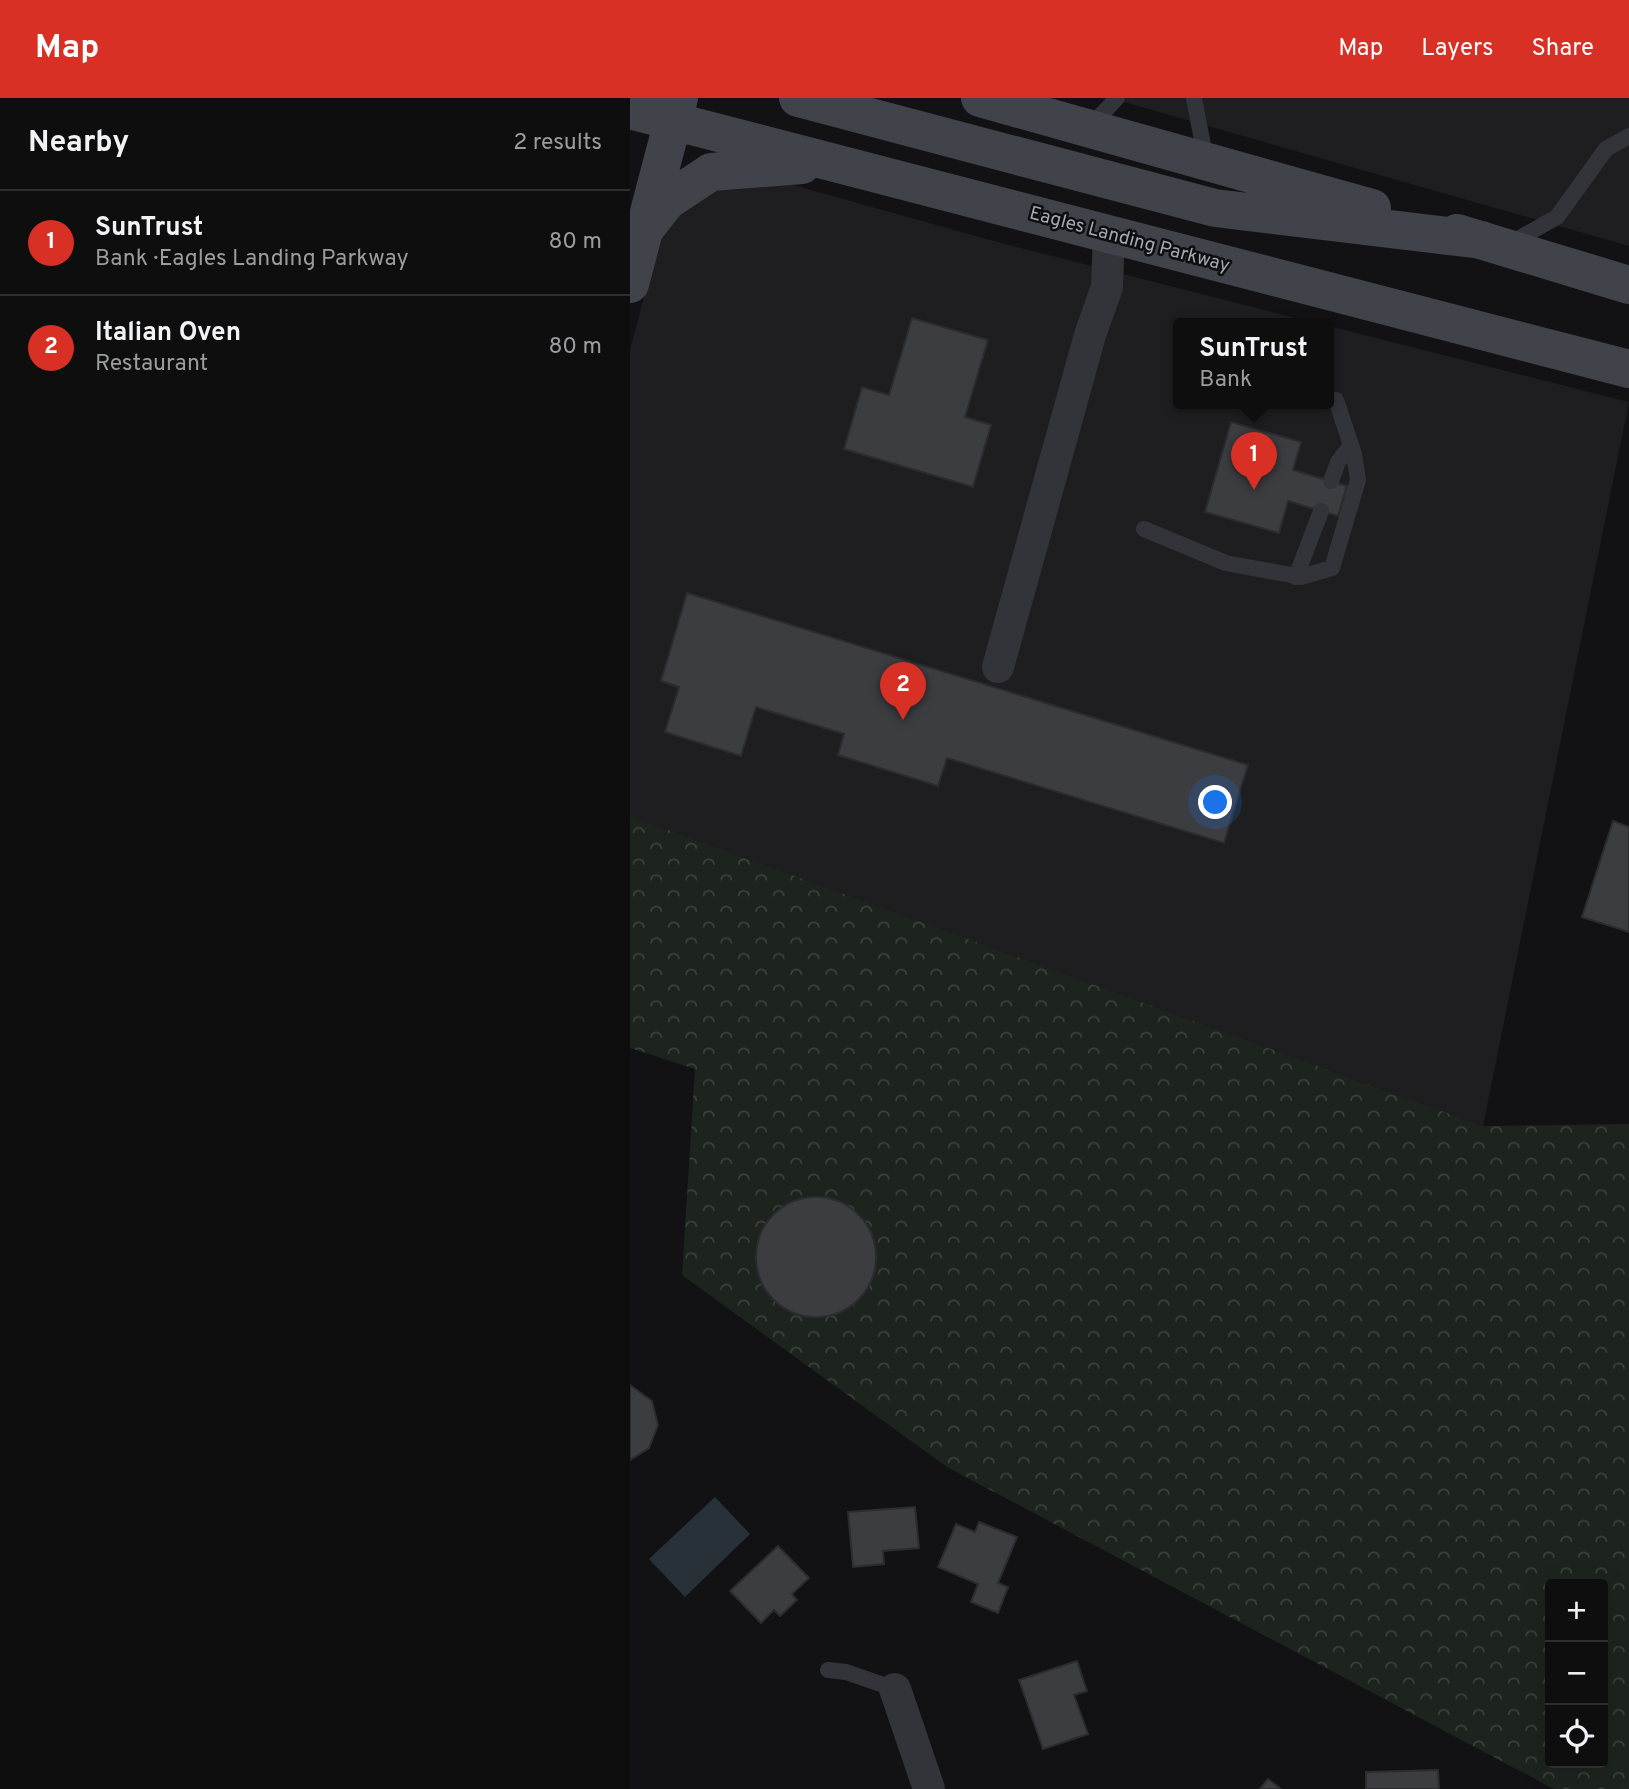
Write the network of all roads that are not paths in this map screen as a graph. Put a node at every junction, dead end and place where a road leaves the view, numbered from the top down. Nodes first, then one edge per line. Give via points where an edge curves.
1 (632, 98) edge
2 (798, 98) edge
3 (980, 98) edge
4 (1117, 98) edge
5 (1194, 98) edge
6 (669, 106) edge
7 (630, 109) edge
8 (1089, 128) junction
9 (1629, 136) edge
10 (1206, 161) junction
11 (837, 163) junction
12 (645, 229) junction
13 (1109, 232) junction
14 (1493, 244) junction
15 (630, 284) edge
16 (1629, 285) edge
17 (1629, 369) edge
18 (1336, 400) dead end
19 (1351, 445) junction
20 (1331, 481) dead end
21 (1321, 511) dead end
22 (1144, 529) dead end
23 (1296, 576) junction
24 (998, 667) dead end
25 (828, 1670) dead end
26 (895, 1689) joint
27 (929, 1789) edge

1 - 7 main road
2 - 14 main road via 1215,208
3 - 8 main road
4 - 8 lane
5 - 10 lane
6 - 7 main road, Eagles Landing Parkway
6 - 11 main road, Eagles Landing Parkway
6 - 12 main road
8 - 10 main road
9 - 14 lane via 1606,149 1557,217
10 - 14 main road
11 - 12 main road via 711,172 667,201
11 - 13 main road, Eagles Landing Parkway
12 - 15 main road
13 - 17 main road, Eagles Landing Parkway
13 - 24 street via 1107,287
14 - 16 main road
18 - 19 lane
19 - 20 lane
19 - 23 lane via 1358,480 1332,568
21 - 23 lane
22 - 23 lane via 1226,563
25 - 26 lane
26 - 27 street

